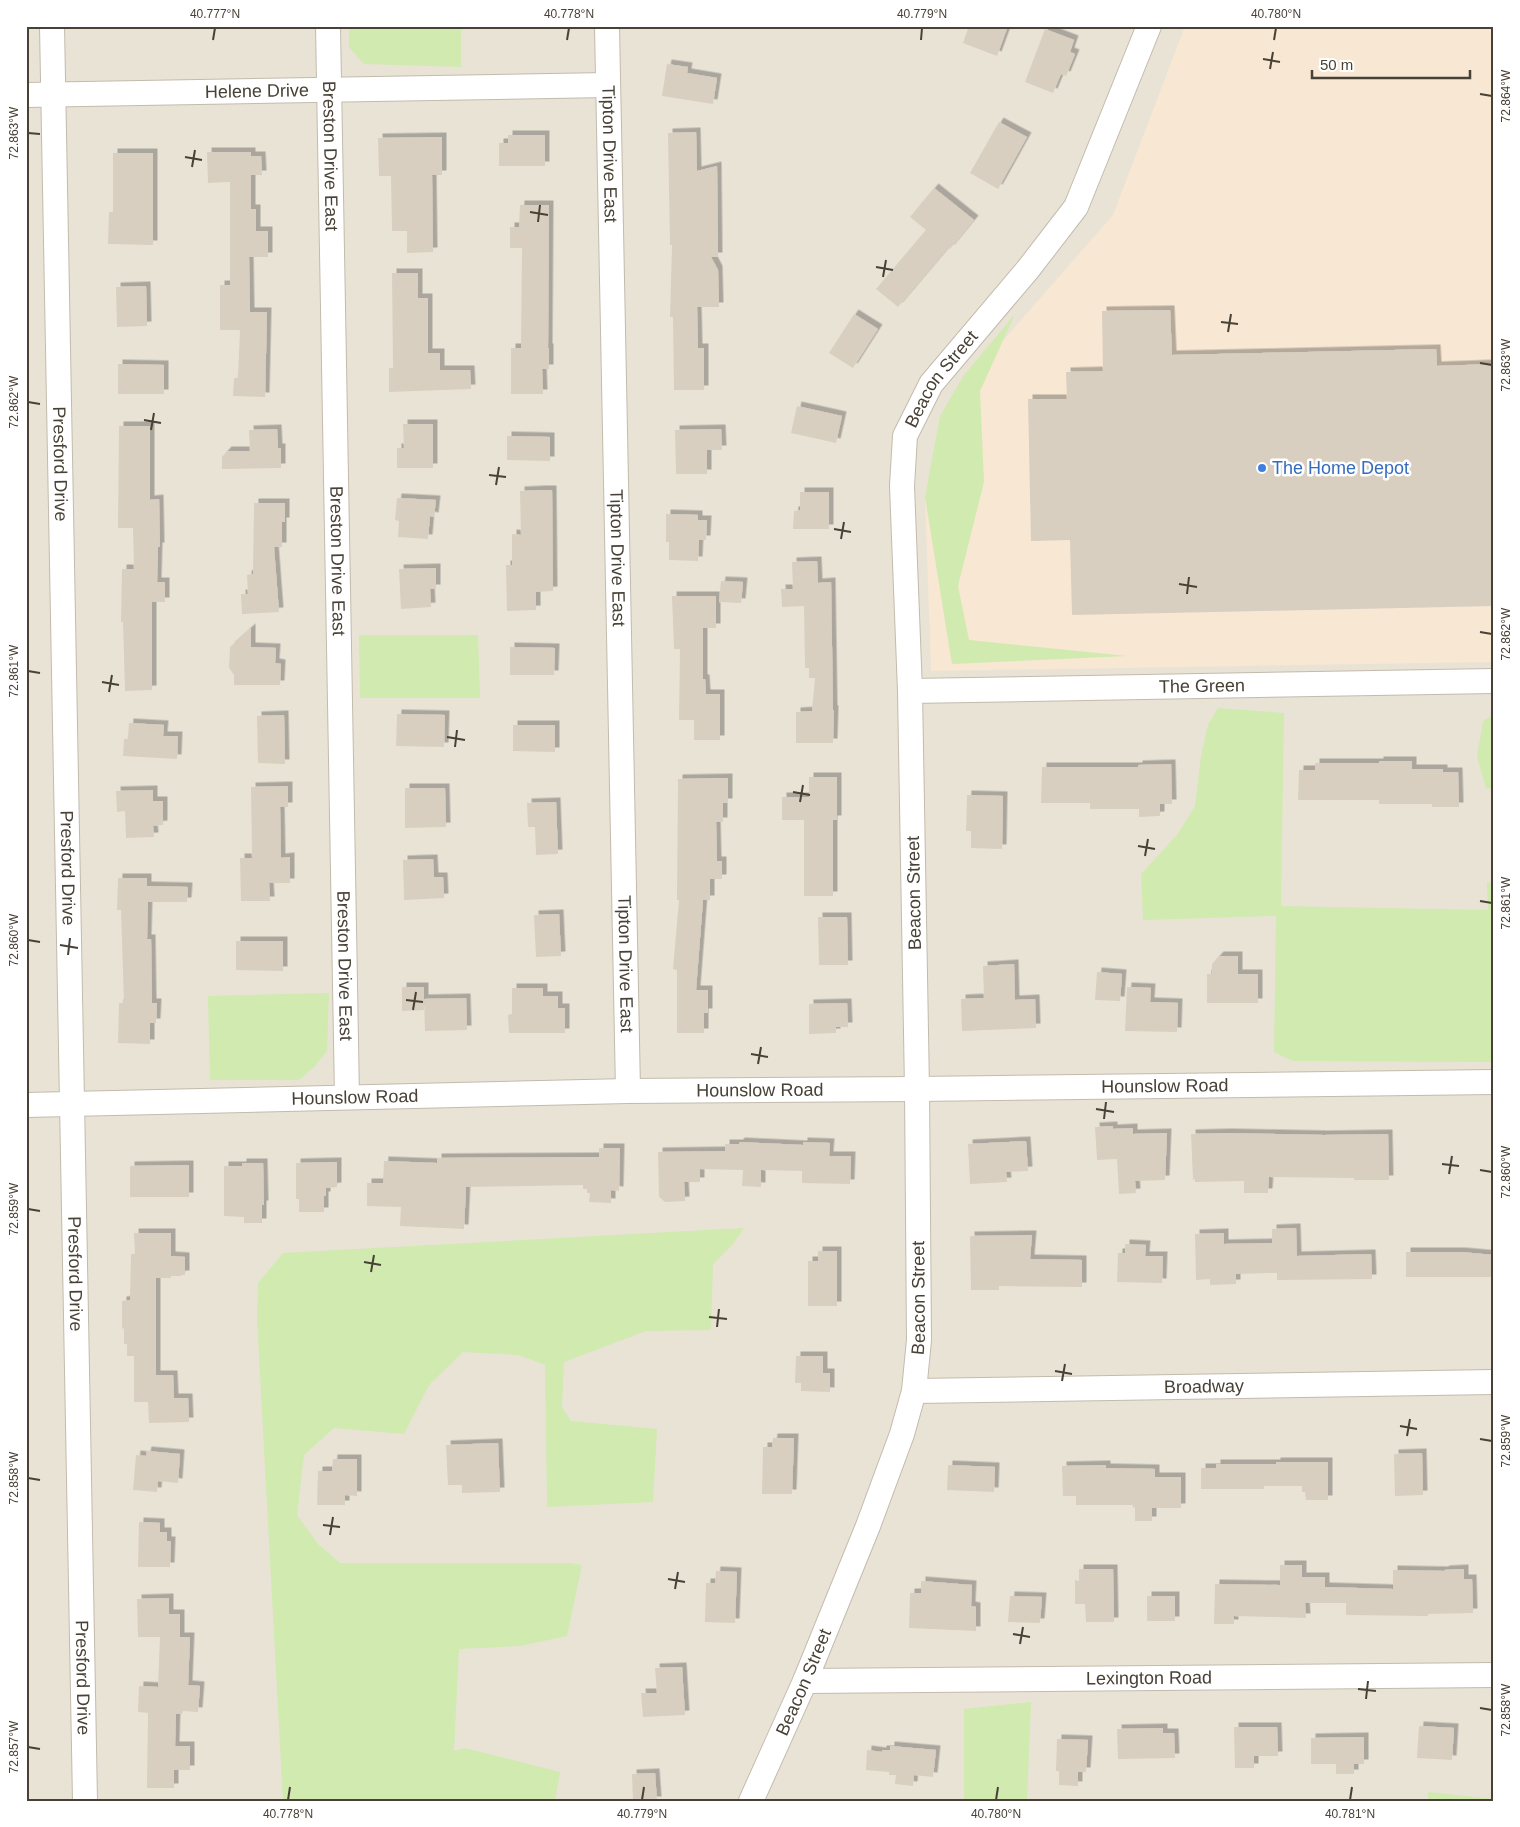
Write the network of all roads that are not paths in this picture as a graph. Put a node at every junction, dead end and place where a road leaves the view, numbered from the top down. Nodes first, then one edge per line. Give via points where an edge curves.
1 (52, 26) edge
2 (328, 26) edge
3 (607, 26) edge
4 (1149, 26) edge
5 (608, 84) junction
6 (329, 90) junction
7 (26, 94) edge
8 (52, 94) junction
9 (1494, 681) edge
10 (910, 691) junction
11 (1494, 1082) edge
12 (917, 1089) junction
13 (628, 1090) junction
14 (347, 1097) junction
15 (72, 1104) junction
16 (26, 1105) edge
17 (1494, 1382) edge
18 (914, 1391) junction
19 (1494, 1675) edge
20 (805, 1681) junction
21 (85, 1801) edge
22 (751, 1801) edge

1 - 8 street, Presford Drive
2 - 6 street, Breston Drive East
3 - 5 street, Tipton Drive East
4 - 10 street, Beacon Street via 1076,207 931,384 904,436 902,486
5 - 6 street, Helene Drive
5 - 13 street, Tipton Drive East
6 - 8 street, Helene Drive
6 - 14 street, Breston Drive East
7 - 8 street, Helene Drive
8 - 15 street, Presford Drive
9 - 10 street, The Green
10 - 12 street, Beacon Street
11 - 12 street, Hounslow Road
12 - 13 street, Hounslow Road
12 - 18 street, Beacon Street via 919,1340
13 - 14 street, Hounslow Road
14 - 15 street, Hounslow Road
15 - 16 street, Hounslow Road
15 - 21 street, Presford Drive
17 - 18 street, Broadway
18 - 20 street, Beacon Street via 902,1434 868,1526
19 - 20 street, Lexington Road
20 - 22 street, Beacon Street

